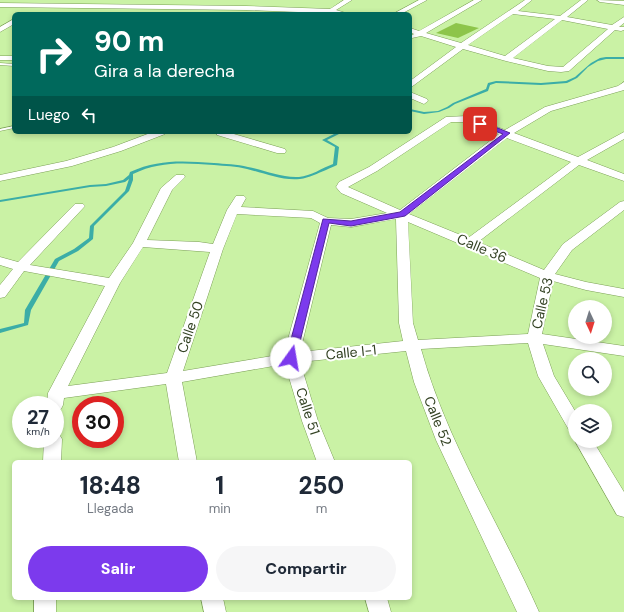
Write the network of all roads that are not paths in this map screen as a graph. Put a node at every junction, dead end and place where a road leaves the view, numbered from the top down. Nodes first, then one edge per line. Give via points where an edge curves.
1 (6, 0) edge
2 (46, 0) edge
3 (87, 0) edge
4 (129, 0) edge
5 (168, 0) edge
6 (213, 0) edge
7 (252, 0) edge
8 (293, 0) edge
9 (333, 0) edge
10 (349, 0) edge
11 (424, 0) edge
12 (479, 0) edge
13 (530, 0) edge
14 (585, 0) edge
15 (600, 0) edge
16 (624, 3) edge
17 (0, 4) edge
18 (37, 6) junction
19 (77, 7) junction
20 (121, 7) junction
21 (158, 8) junction
22 (202, 8) junction
23 (246, 8) junction
24 (332, 9) junction
25 (28, 12) edge
26 (70, 12) edge
27 (115, 12) edge
28 (154, 12) edge
29 (198, 12) edge
30 (242, 12) edge
31 (285, 12) edge
32 (340, 12) edge
33 (400, 12) edge
34 (512, 12) junction
35 (561, 18) junction
36 (624, 18) edge
37 (12, 22) edge
38 (614, 28) junction
39 (0, 30) edge
40 (624, 30) edge
41 (412, 31) edge
42 (420, 33) junction
43 (412, 38) edge
44 (462, 46) junction
45 (12, 52) edge
46 (12, 58) edge
47 (506, 58) junction
48 (1, 60) edge
49 (12, 64) edge
50 (412, 84) edge
51 (623, 88) edge
52 (412, 96) edge
53 (424, 101) dead end
54 (12, 127) edge
55 (0, 130) edge
56 (507, 133) junction
57 (157, 134) edge
58 (224, 134) edge
59 (250, 134) edge
60 (624, 135) edge
61 (241, 139) junction
62 (281, 151) dead end
63 (578, 161) junction
64 (180, 177) dead end
65 (0, 178) edge
66 (624, 178) edge
67 (624, 204) edge
68 (79, 206) dead end
69 (402, 214) junction
70 (326, 221) junction
71 (140, 243) junction
72 (469, 243) junction
73 (217, 249) junction
74 (0, 261) edge
75 (20, 267) junction
76 (547, 276) junction
77 (113, 283) junction
78 (624, 293) edge
79 (0, 294) edge
80 (534, 338) junction
81 (412, 345) junction
82 (624, 351) edge
83 (291, 358) junction
84 (173, 378) junction
85 (56, 396) edge
86 (64, 397) edge
87 (568, 414) edge
88 (53, 448) edge
89 (588, 448) edge
90 (52, 460) edge
91 (188, 460) edge
92 (325, 460) edge
93 (624, 509) edge
94 (46, 600) edge
95 (212, 600) edge
96 (377, 600) edge
97 (45, 612) edge
98 (215, 612) edge
99 (380, 612) edge
100 (528, 612) edge

1 - 17 street
2 - 18 street
3 - 19 street
4 - 20 street
5 - 21 street
6 - 22 street
7 - 23 street
8 - 31 street
9 - 24 street
10 - 24 street
11 - 33 street
12 - 42 street
13 - 34 street
14 - 35 street
15 - 16 street
17 - 18 street
18 - 19 street
18 - 25 street
19 - 20 street
19 - 26 street
20 - 21 street
20 - 27 street
21 - 22 street
21 - 28 street
22 - 23 street
22 - 29 street
23 - 30 street
23 - 31 street
24 - 31 street
24 - 32 street
34 - 35 street
34 - 44 street
35 - 38 street
35 - 47 street
36 - 38 street
37 - 39 street
38 - 40 street
38 - 47 street via 566,69 553,69
41 - 42 street
42 - 43 street
42 - 44 street
44 - 47 street
44 - 50 street
45 - 48 street
46 - 48 street
48 - 49 lane
51 - 56 street via 548,109
52 - 53 street
54 - 55 lane
56 - 63 street
56 - 69 street
56 - 69 street, Calle 36 via 467,119 449,119 372,169 343,184 344,191
57 - 65 street via 68,164
58 - 61 street
59 - 61 street
60 - 63 street
61 - 62 street
63 - 66 street
63 - 72 street
64 - 71 street via 167,188
67 - 76 street, Calle 53 via 567,247
68 - 75 street
69 - 70 street via 351,223
69 - 72 street, Calle 36
69 - 81 street, Calle 52 via 406,322
70 - 73 street, Calle 50 via 313,215 236,204
70 - 83 street
71 - 73 street
71 - 77 street
72 - 76 street, Calle 36
73 - 84 street, Calle 50
74 - 75 street
75 - 77 street
75 - 79 street
76 - 78 street, Calle 36
76 - 80 street, Calle 53
77 - 85 street
80 - 81 street, Calle I-1
80 - 82 street, Calle I-1
80 - 87 street, Calle 53 via 546,376
81 - 83 street, Calle I-1
81 - 100 street, Calle 52 via 422,382 445,440
83 - 84 street, Calle I-1
83 - 92 street, Calle 51 via 310,421
84 - 86 street, Calle I-1
84 - 91 street, Calle 50
88 - 90 street
89 - 93 street
94 - 97 street
95 - 98 street
96 - 99 street

